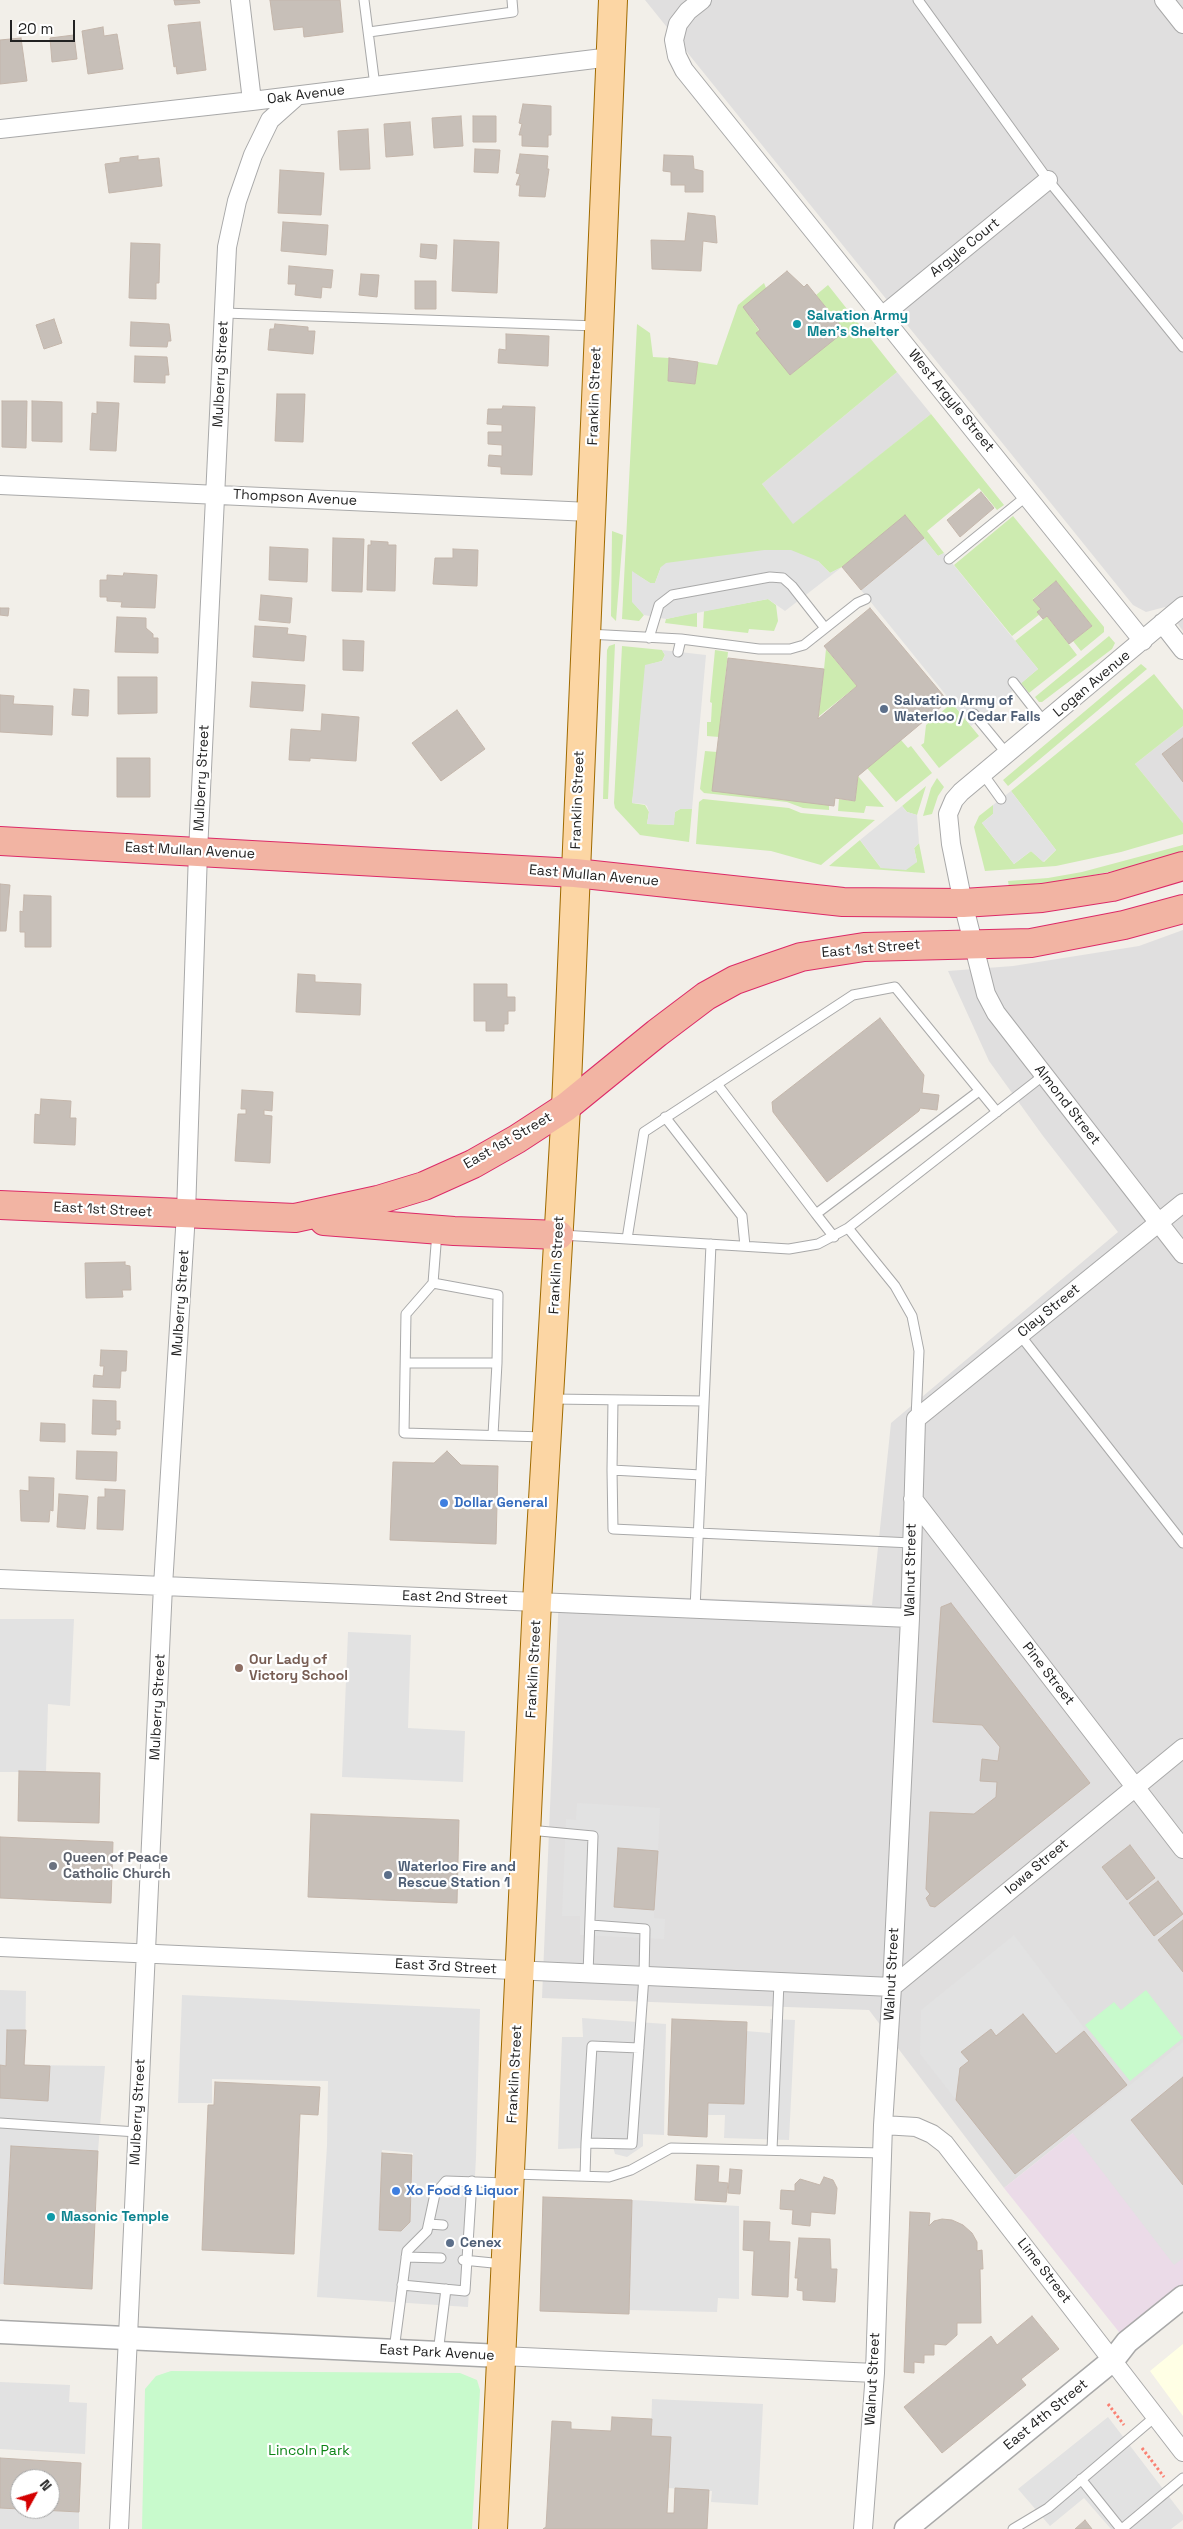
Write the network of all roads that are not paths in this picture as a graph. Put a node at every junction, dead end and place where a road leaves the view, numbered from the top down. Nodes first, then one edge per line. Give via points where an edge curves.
1 (240, 0) edge
2 (364, 0) edge
3 (512, 0) edge
4 (613, 0) edge
5 (702, 0) edge
6 (918, 0) edge
7 (1164, 0) edge
8 (1183, 24) edge
9 (369, 32) junction
10 (611, 57) junction
11 (375, 86) junction
12 (297, 96) junction
13 (252, 102) junction
14 (0, 129) edge
15 (1048, 180) junction
16 (224, 314) junction
17 (882, 316) junction
18 (598, 326) junction
19 (1183, 347) edge
20 (0, 485) edge
21 (215, 494) junction
22 (1028, 495) junction
23 (590, 512) junction
24 (949, 559) dead end
25 (866, 599) dead end
26 (1183, 606) edge
27 (1162, 623) junction
28 (825, 628) junction
29 (585, 634) junction
30 (649, 638) junction
31 (681, 639) junction
32 (1143, 640) junction
33 (1183, 650) edge
34 (678, 652) dead end
35 (1012, 682) dead end
36 (974, 714) dead end
37 (1044, 723) junction
38 (1007, 754) junction
39 (983, 774) junction
40 (1001, 799) dead end
41 (0, 842) edge
42 (198, 852) junction
43 (1183, 866) edge
44 (575, 872) junction
45 (963, 903) junction
46 (1183, 909) edge
47 (974, 945) junction
48 (1044, 1075) junction
49 (717, 1084) junction
50 (979, 1091) junction
51 (566, 1107) junction
52 (996, 1112) junction
53 (665, 1117) junction
54 (1183, 1202) edge
55 (0, 1205) edge
56 (186, 1214) junction
57 (816, 1214) junction
58 (295, 1218) junction
59 (1158, 1222) junction
60 (848, 1228) junction
61 (437, 1229) junction
62 (559, 1235) junction
63 (834, 1237) junction
64 (627, 1239) junction
65 (712, 1244) junction
66 (745, 1246) junction
67 (1183, 1254) edge
68 (433, 1283) junction
69 (1020, 1335) junction
70 (406, 1363) junction
71 (497, 1363) junction
72 (549, 1399) junction
73 (613, 1400) junction
74 (704, 1401) junction
75 (916, 1420) junction
76 (493, 1435) junction
77 (547, 1437) junction
78 (612, 1470) junction
79 (701, 1475) junction
80 (913, 1499) junction
81 (698, 1534) junction
82 (912, 1543) junction
83 (1183, 1543) edge
84 (0, 1579) edge
85 (164, 1586) junction
86 (537, 1602) junction
87 (695, 1608) junction
88 (910, 1618) junction
89 (1183, 1748) edge
90 (1135, 1787) junction
91 (526, 1830) junction
92 (1183, 1849) edge
93 (591, 1925) junction
94 (0, 1947) edge
95 (146, 1954) junction
96 (519, 1971) junction
97 (588, 1974) junction
98 (644, 1976) junction
99 (779, 1982) junction
100 (892, 1987) junction
101 (639, 2048) junction
102 (0, 2123) edge
103 (883, 2125) junction
104 (137, 2132) junction
105 (586, 2143) junction
106 (772, 2150) junction
107 (882, 2153) junction
108 (585, 2176) junction
109 (510, 2179) junction
110 (472, 2181) junction
111 (429, 2224) junction
112 (443, 2225) dead end
113 (406, 2257) junction
114 (441, 2258) dead end
115 (465, 2260) junction
116 (506, 2265) junction
117 (402, 2286) junction
118 (446, 2289) junction
119 (1183, 2297) edge
120 (0, 2332) edge
121 (128, 2338) junction
122 (394, 2351) junction
123 (438, 2353) junction
124 (501, 2356) junction
125 (1113, 2360) junction
126 (875, 2373) junction
127 (1156, 2416) junction
128 (1183, 2452) edge
129 (1183, 2478) edge
130 (1081, 2479) junction
131 (119, 2529) edge
132 (493, 2529) edge
133 (863, 2529) edge
134 (906, 2529) edge
135 (1013, 2529) edge
136 (1121, 2529) edge

1 - 13 street
2 - 9 lane
3 - 9 lane via 514,12
4 - 10 main road, Franklin Street
5 - 17 street, West Argyle Street via 678,24 674,40 684,70
6 - 15 lane
7 - 8 street
9 - 11 lane
10 - 11 street, Oak Avenue
10 - 18 main road, Franklin Street
11 - 12 street, Oak Avenue
12 - 13 street, Oak Avenue
12 - 16 street, Mulberry Street via 270,120 253,155 227,247
13 - 14 street, Oak Avenue
15 - 17 street, Argyle Court
15 - 19 lane
16 - 18 lane
16 - 21 street, Mulberry Street
17 - 22 street, West Argyle Street
18 - 23 main road, Franklin Street
20 - 21 street, Thompson Avenue
21 - 23 street, Thompson Avenue
21 - 42 street, Mulberry Street
22 - 24 lane
22 - 32 street, West Argyle Street
23 - 29 main road, Franklin Street
25 - 28 lane via 857,602
26 - 27 street, Logan Avenue
27 - 32 street, Logan Avenue
27 - 33 street
28 - 30 lane via 792,586 783,578 770,577 672,595 659,605
28 - 31 lane via 804,645 790,649 759,649
29 - 30 lane
29 - 44 main road, Franklin Street
30 - 31 lane
31 - 34 lane
32 - 37 street, Logan Avenue
35 - 37 lane
36 - 38 lane
37 - 38 street, Logan Avenue
38 - 39 street, Logan Avenue
39 - 40 lane
39 - 45 street, Logan Avenue via 954,800 948,814
41 - 42 highway, East Mullan Avenue
42 - 44 highway, East Mullan Avenue
42 - 56 street, Mulberry Street
43 - 45 highway, East Mullan Avenue via 1112,887 1042,898
44 - 45 highway, East Mullan Avenue via 843,902
44 - 51 main road, Franklin Street
45 - 47 street, Logan Avenue
46 - 47 highway via 1078,935 1031,943
47 - 48 street, Almond Street via 986,994 996,1013
47 - 51 highway, East 1st Street via 924,944 832,951 801,957 735,980 706,996
48 - 52 lane
48 - 59 street, Almond Street
49 - 50 lane via 854,995 895,987
49 - 53 lane
49 - 57 lane
50 - 52 lane
50 - 57 lane
51 - 58 highway, East 1st Street via 473,1164 424,1186 378,1200
51 - 62 main road, Franklin Street
52 - 60 lane
53 - 64 lane via 644,1132
53 - 66 lane via 742,1216
54 - 59 street, Clay Street
55 - 56 highway, East 1st Street
56 - 58 highway, East 1st Street
56 - 85 street, Mulberry Street
57 - 63 lane
58 - 61 highway
59 - 67 street, Almond Street
59 - 69 street, Clay Street
60 - 63 lane
60 - 75 lane via 895,1286 912,1316 919,1351
61 - 62 highway
61 - 68 lane
62 - 64 lane
62 - 72 main road, Franklin Street
63 - 66 lane via 806,1248
64 - 65 lane
65 - 66 lane
65 - 74 lane
68 - 70 lane via 406,1314
68 - 71 lane via 498,1295
69 - 75 street, Clay Street
69 - 83 lane
70 - 71 lane
70 - 76 lane via 404,1433
71 - 76 lane
72 - 73 lane
72 - 77 main road, Franklin Street
73 - 74 lane
73 - 78 lane
74 - 79 lane
75 - 80 street, Walnut Street
76 - 77 lane
77 - 86 main road, Franklin Street
78 - 79 lane
78 - 81 lane via 613,1529
79 - 81 lane
80 - 82 street, Walnut Street
80 - 90 street, Pine Street
81 - 82 lane
81 - 87 lane
82 - 88 street, Walnut Street
84 - 85 street, East 2nd Street
85 - 86 street, East 2nd Street
85 - 95 street, Mulberry Street
86 - 87 street, East 2nd Street
86 - 91 main road, Franklin Street
87 - 88 street, East 2nd Street
88 - 100 street, Walnut Street
89 - 90 street, Iowa Street
90 - 92 street, Pine Street
90 - 100 street, Iowa Street
91 - 93 lane via 593,1836
91 - 96 main road, Franklin Street
93 - 97 lane
93 - 98 lane via 645,1929
94 - 95 street, East 3rd Street
95 - 96 street, East 3rd Street
95 - 104 street, Mulberry Street
96 - 97 street, East 3rd Street
96 - 109 main road, Franklin Street
97 - 98 street, East 3rd Street
98 - 99 street, East 3rd Street
98 - 101 lane
99 - 100 street, East 3rd Street
99 - 106 lane
100 - 103 street, Walnut Street
101 - 105 lane via 632,2144
101 - 105 lane via 592,2046
102 - 104 lane
103 - 107 street, Walnut Street
103 - 125 street, Lime Street via 916,2127 944,2144
104 - 121 street, Mulberry Street
105 - 108 lane
106 - 107 lane
106 - 108 lane via 671,2148 631,2170 609,2177
107 - 126 street, Walnut Street
108 - 109 lane
109 - 110 lane
109 - 116 main road, Franklin Street
110 - 111 lane via 446,2181 435,2194
110 - 115 lane
111 - 112 lane
111 - 113 lane via 427,2231 407,2251
113 - 114 lane
113 - 117 lane
115 - 116 lane
115 - 118 lane via 465,2291
116 - 124 main road, Franklin Street
117 - 118 lane
117 - 122 lane
118 - 123 lane
119 - 125 street, East 4th Street via 1127,2342
120 - 121 street, East Park Avenue
121 - 122 street, East Park Avenue
121 - 131 street, Mulberry Street
122 - 123 street, East Park Avenue
123 - 124 street, East Park Avenue
124 - 126 street, East Park Avenue
124 - 132 main road, Franklin Street
125 - 127 street, Lime Street
125 - 134 street, East 4th Street
126 - 133 street, Walnut Street
127 - 128 street, Lime Street
127 - 130 lane
129 - 136 lane
130 - 135 lane via 1048,2508
130 - 136 lane

